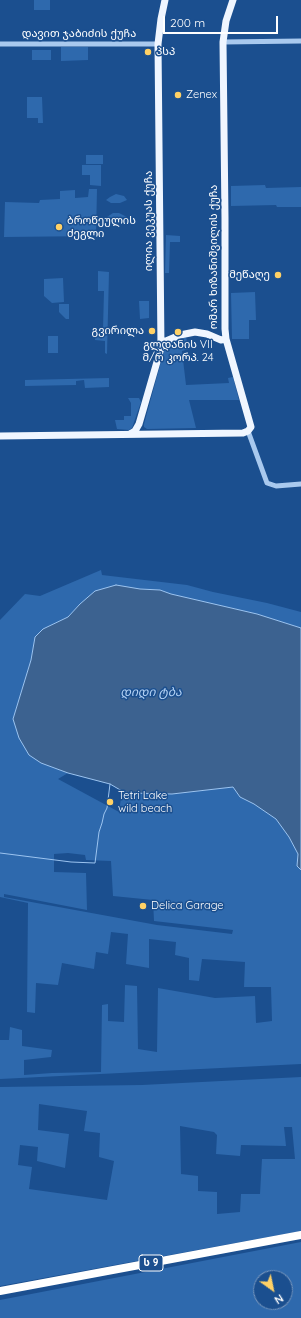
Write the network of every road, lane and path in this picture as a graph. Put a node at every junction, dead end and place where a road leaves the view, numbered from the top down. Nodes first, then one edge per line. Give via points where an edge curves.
1 (165, 0) edge
2 (233, 0) edge
3 (301, 41) edge
4 (223, 42) junction
5 (0, 44) edge
6 (158, 44) junction
7 (226, 340) junction
8 (161, 341) junction
9 (139, 424) junction
10 (248, 431) junction
11 (130, 434) junction
12 (148, 434) junction
13 (0, 436) edge
14 (301, 484) edge
15 (301, 1235) edge
16 (0, 1291) edge

1 - 6 main road, ილია ვეკუას ქუჩა
2 - 4 main road, ომარ ხიზანიშვილის ქუჩა
3 - 4 street
4 - 7 main road, ომარ ხიზანიშვილის ქუჩა
5 - 6 street, დავით ჯაბიძის ქუჩა
6 - 8 main road, ილია ვეკუას ქუჩა
7 - 8 main road via 195,332
7 - 10 main road, ომარ ხიზანიშვილის ქუჩა via 251,423
8 - 9 main road, ილია ვეკუას ქუჩა via 160,353
9 - 11 main road
9 - 12 main road via 142,431
10 - 12 main road
10 - 14 street via 267,484
11 - 12 main road
11 - 13 main road
15 - 16 highway, ს 9

